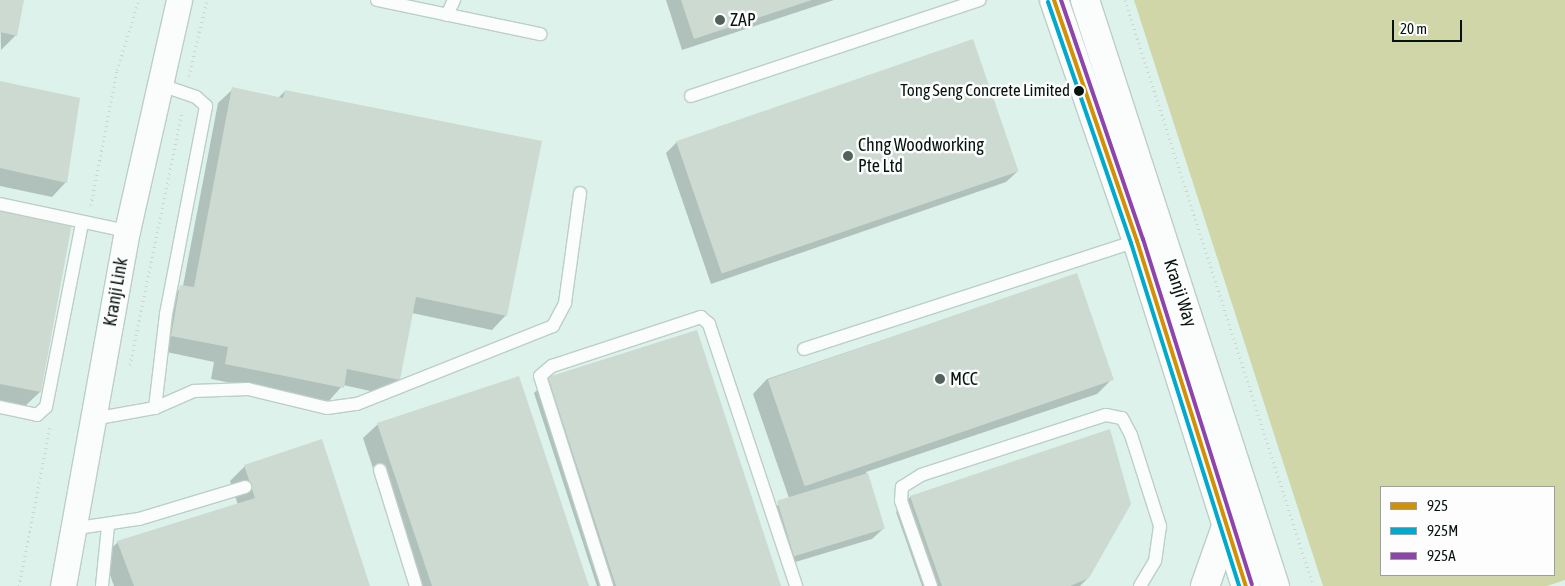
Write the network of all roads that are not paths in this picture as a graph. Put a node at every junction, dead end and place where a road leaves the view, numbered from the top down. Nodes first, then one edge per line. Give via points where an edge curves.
1 (179, 0) edge
2 (377, 0) edge
3 (454, 0) edge
4 (980, 0) edge
5 (1054, 0) edge
6 (1085, 0) edge
7 (447, 15) junction
8 (540, 34) dead end
9 (162, 85) junction
10 (690, 96) dead end
11 (580, 193) dead end
12 (0, 204) edge
13 (82, 223) junction
14 (127, 231) junction
15 (1137, 241) junction
16 (804, 349) dead end
17 (0, 407) edge
18 (155, 408) junction
19 (93, 419) junction
20 (380, 470) dead end
21 (244, 487) dead end
22 (1227, 524) junction
23 (108, 526) junction
24 (71, 529) junction
25 (63, 586) edge
26 (102, 586) edge
27 (416, 586) edge
28 (607, 586) edge
29 (796, 586) edge
30 (931, 586) edge
31 (1140, 586) edge
32 (1206, 586) edge
33 (1246, 586) edge
34 (1275, 586) edge

1 - 9 street, Kranji Link
2 - 7 lane
3 - 7 lane
4 - 10 lane
5 - 15 main road, Kranji Way
6 - 34 main road, Kranji Way
7 - 8 lane
9 - 14 street, Kranji Link
9 - 18 lane via 185,93 206,106 166,314
11 - 18 lane via 565,303 553,326 357,404 327,408 248,389 194,391
12 - 13 lane
13 - 14 lane
13 - 17 lane via 46,407 37,415
14 - 19 street, Kranji Link
15 - 16 lane
15 - 22 main road, Kranji Way
18 - 19 lane
19 - 24 street, Kranji Link
20 - 27 lane
21 - 23 lane
22 - 32 main road
22 - 33 main road, Kranji Way
23 - 24 lane
23 - 26 lane
24 - 25 street, Kranji Link
28 - 29 lane via 540,376 552,366 701,317 709,324
30 - 31 lane via 901,501 902,487 921,475 1106,415 1122,418 1131,435 1160,526 1155,561

